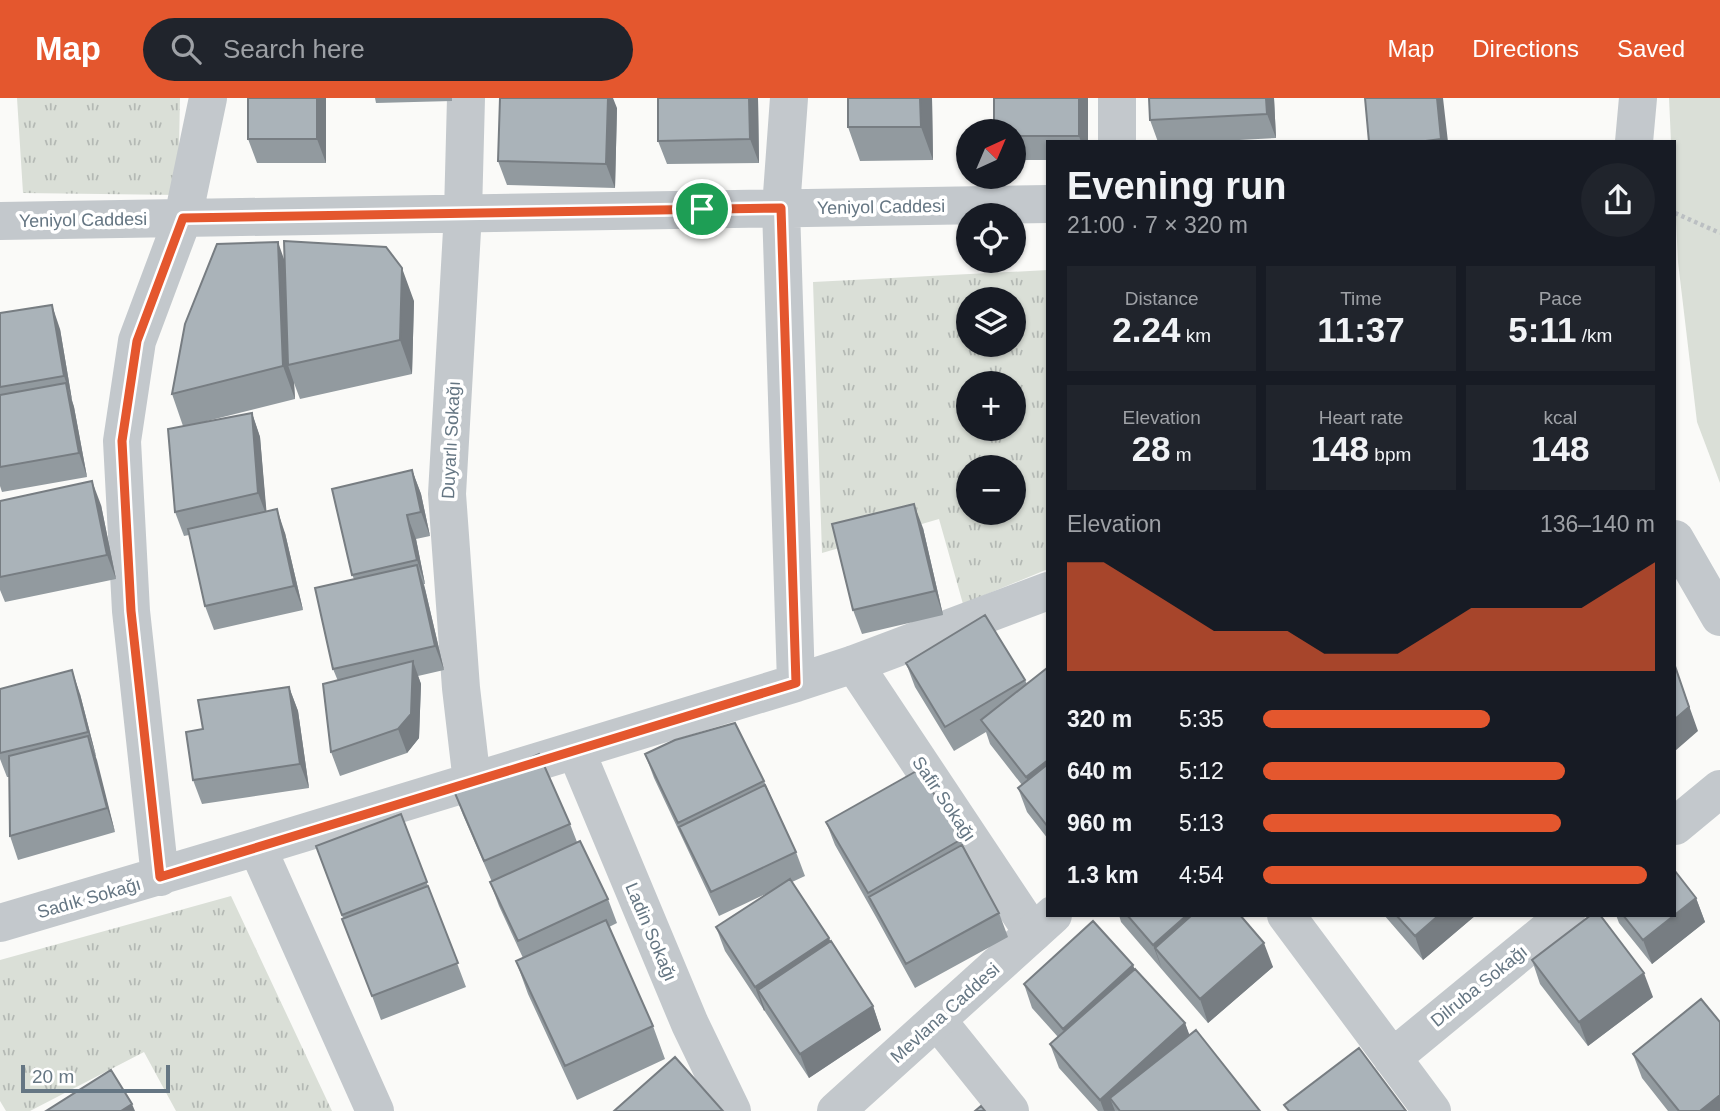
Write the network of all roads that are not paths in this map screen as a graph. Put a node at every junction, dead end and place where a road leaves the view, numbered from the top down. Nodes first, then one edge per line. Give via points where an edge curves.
1 (208, 98) edge
2 (466, 98) edge
3 (789, 98) edge
4 (1117, 98) edge
5 (1638, 98) edge
6 (1117, 140) edge
7 (1634, 140) edge
8 (1046, 204) edge
9 (781, 208) junction
10 (463, 213) junction
11 (183, 218) junction
12 (0, 221) edge
13 (1676, 541) edge
14 (1046, 592) edge
15 (1720, 617) edge
16 (855, 664) junction
17 (796, 683) junction
18 (576, 751) junction
19 (472, 782) junction
20 (1720, 789) edge
21 (1676, 826) edge
22 (257, 847) junction
23 (160, 877) junction
24 (1287, 917) edge
25 (1564, 917) edge
26 (0, 923) edge
27 (1043, 924) edge
28 (937, 1020) junction
29 (1392, 1058) junction
30 (375, 1111) edge
31 (732, 1111) edge
32 (836, 1111) edge
33 (1010, 1111) edge
34 (1432, 1111) edge

1 - 11 street
2 - 10 street, Duyarlı Sokağı
3 - 9 street
4 - 6 street
5 - 7 street
8 - 9 street, Yeniyol Caddesi
9 - 10 street, Yeniyol Caddesi
9 - 17 street
10 - 11 street, Yeniyol Caddesi
10 - 19 street, Duyarlı Sokağı via 447,494
11 - 12 street, Yeniyol Caddesi
11 - 23 street via 137,341 122,441 131,611
13 - 15 street
14 - 16 street, Sadık Sokağı
16 - 17 street, Sadık Sokağı
16 - 27 street, Safir Sokağı
17 - 18 street, Sadık Sokağı
18 - 19 street, Sadık Sokağı
18 - 31 street, Ladin Sokağı via 690,1024
19 - 22 street, Sadık Sokağı
20 - 21 street
22 - 23 street, Sadık Sokağı
22 - 30 street
23 - 26 street, Sadık Sokağı
24 - 29 street
25 - 29 street, Dilruba Sokağı
27 - 28 street, Mevlana Caddesi
28 - 32 street, Mevlana Caddesi
28 - 33 street
29 - 34 street

